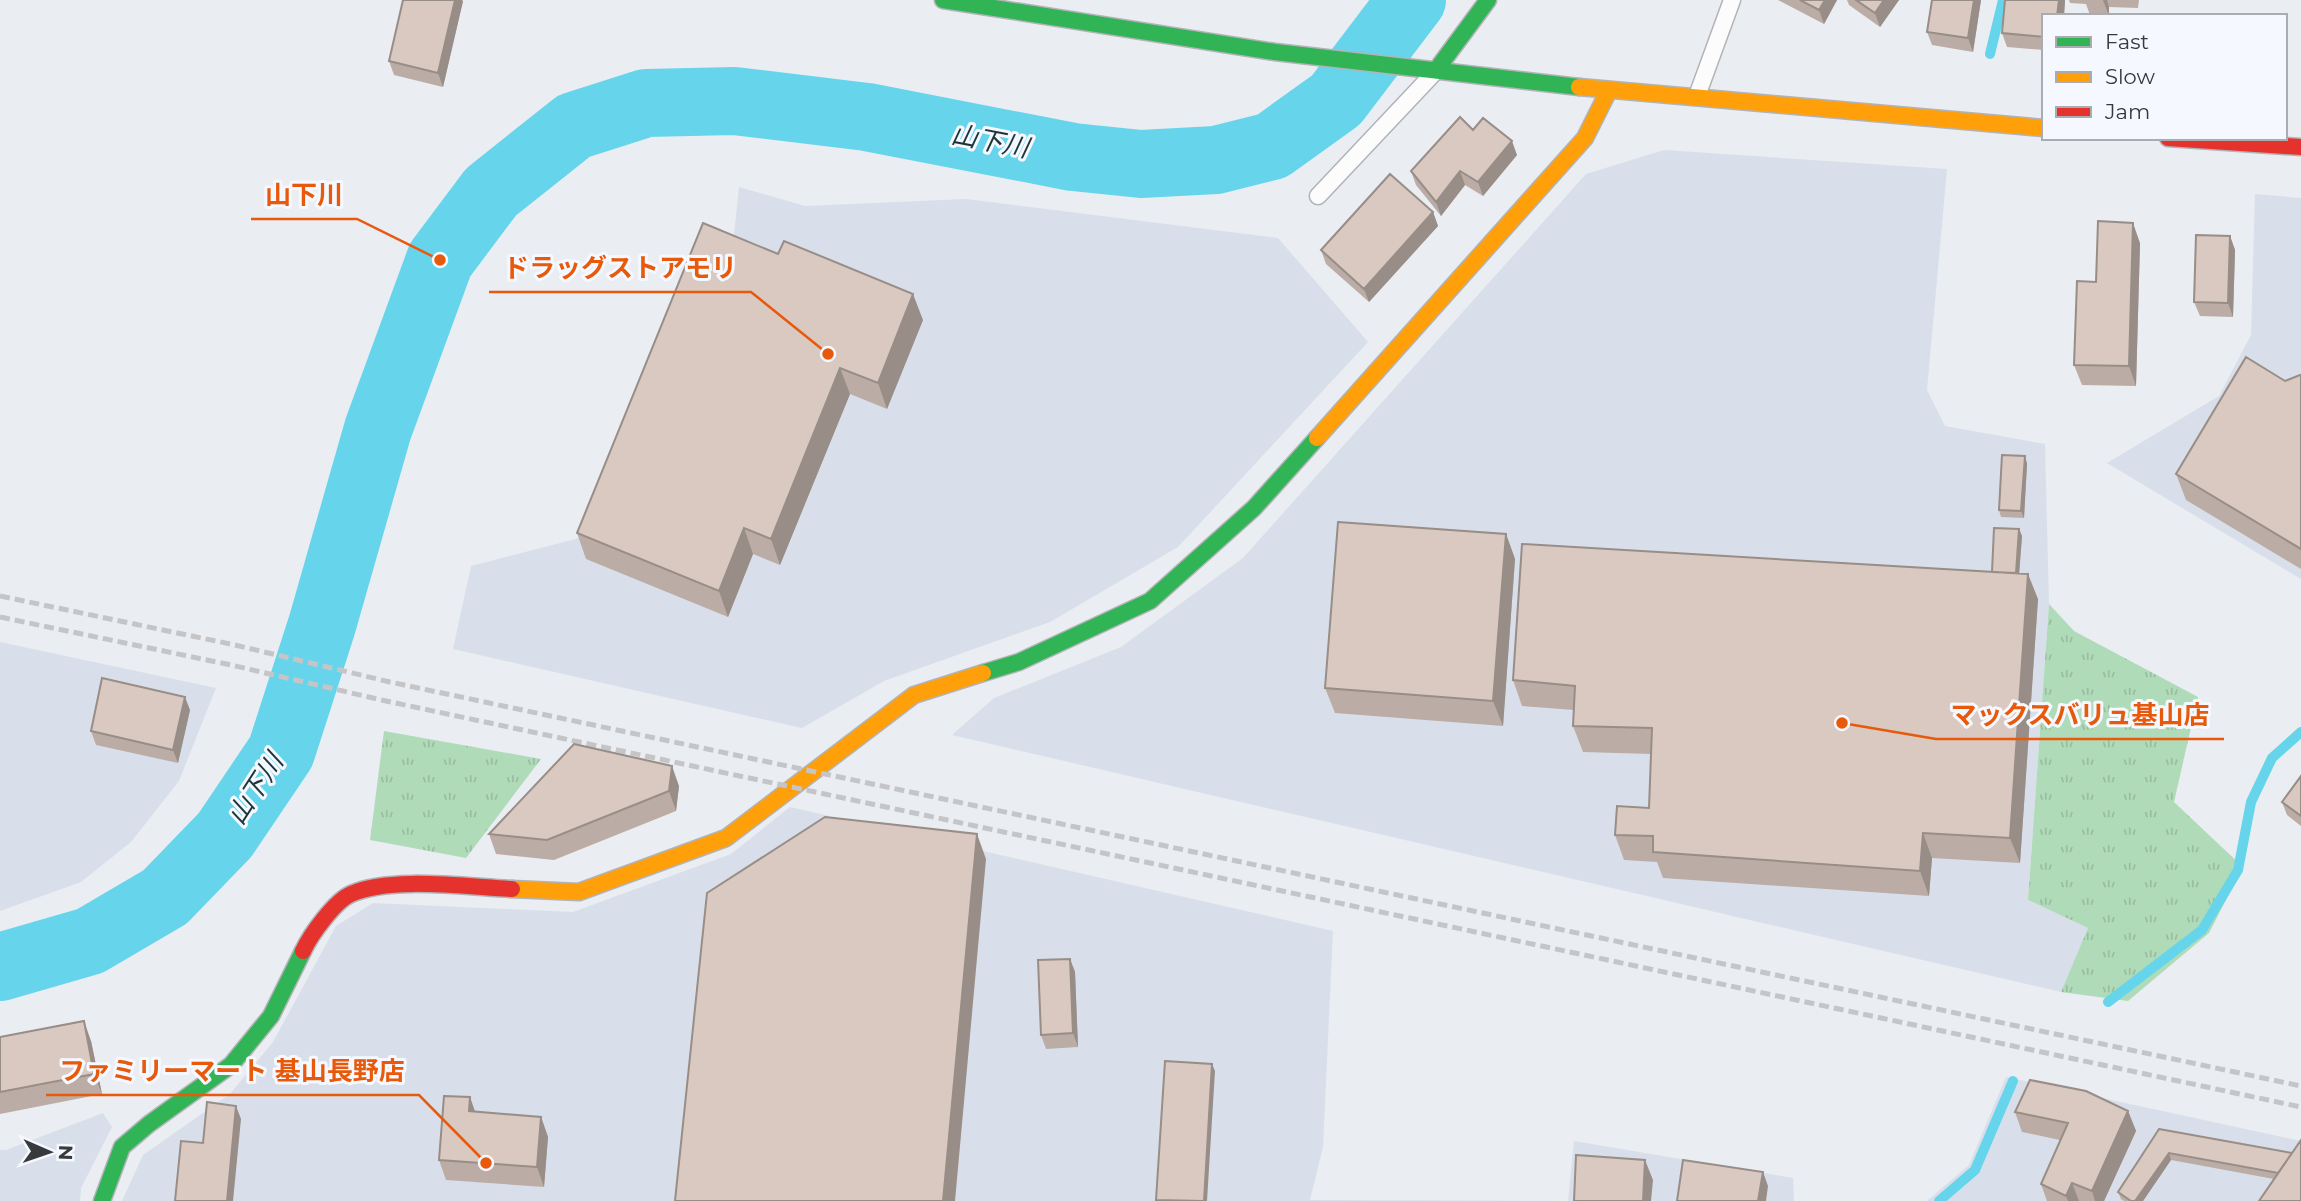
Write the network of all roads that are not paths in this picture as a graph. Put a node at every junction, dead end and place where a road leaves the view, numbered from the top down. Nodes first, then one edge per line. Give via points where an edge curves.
1 (943, 0) edge
2 (1488, 0) edge
3 (1732, 0) edge
4 (1437, 69) junction
5 (1609, 90) junction
6 (1696, 97) junction
7 (2042, 128) edge
8 (2198, 140) edge
9 (2301, 147) edge
10 (1318, 196) dead end
11 (102, 1201) edge

1 - 4 street via 1275,52
2 - 4 street
3 - 6 lane
4 - 5 street
4 - 10 lane
5 - 6 street
5 - 11 street via 1585,138 1254,508 1150,601 1019,662 914,695 726,838 579,892 397,883 350,894 314,929 271,1016 231,1065 122,1147
6 - 7 street
8 - 9 street

